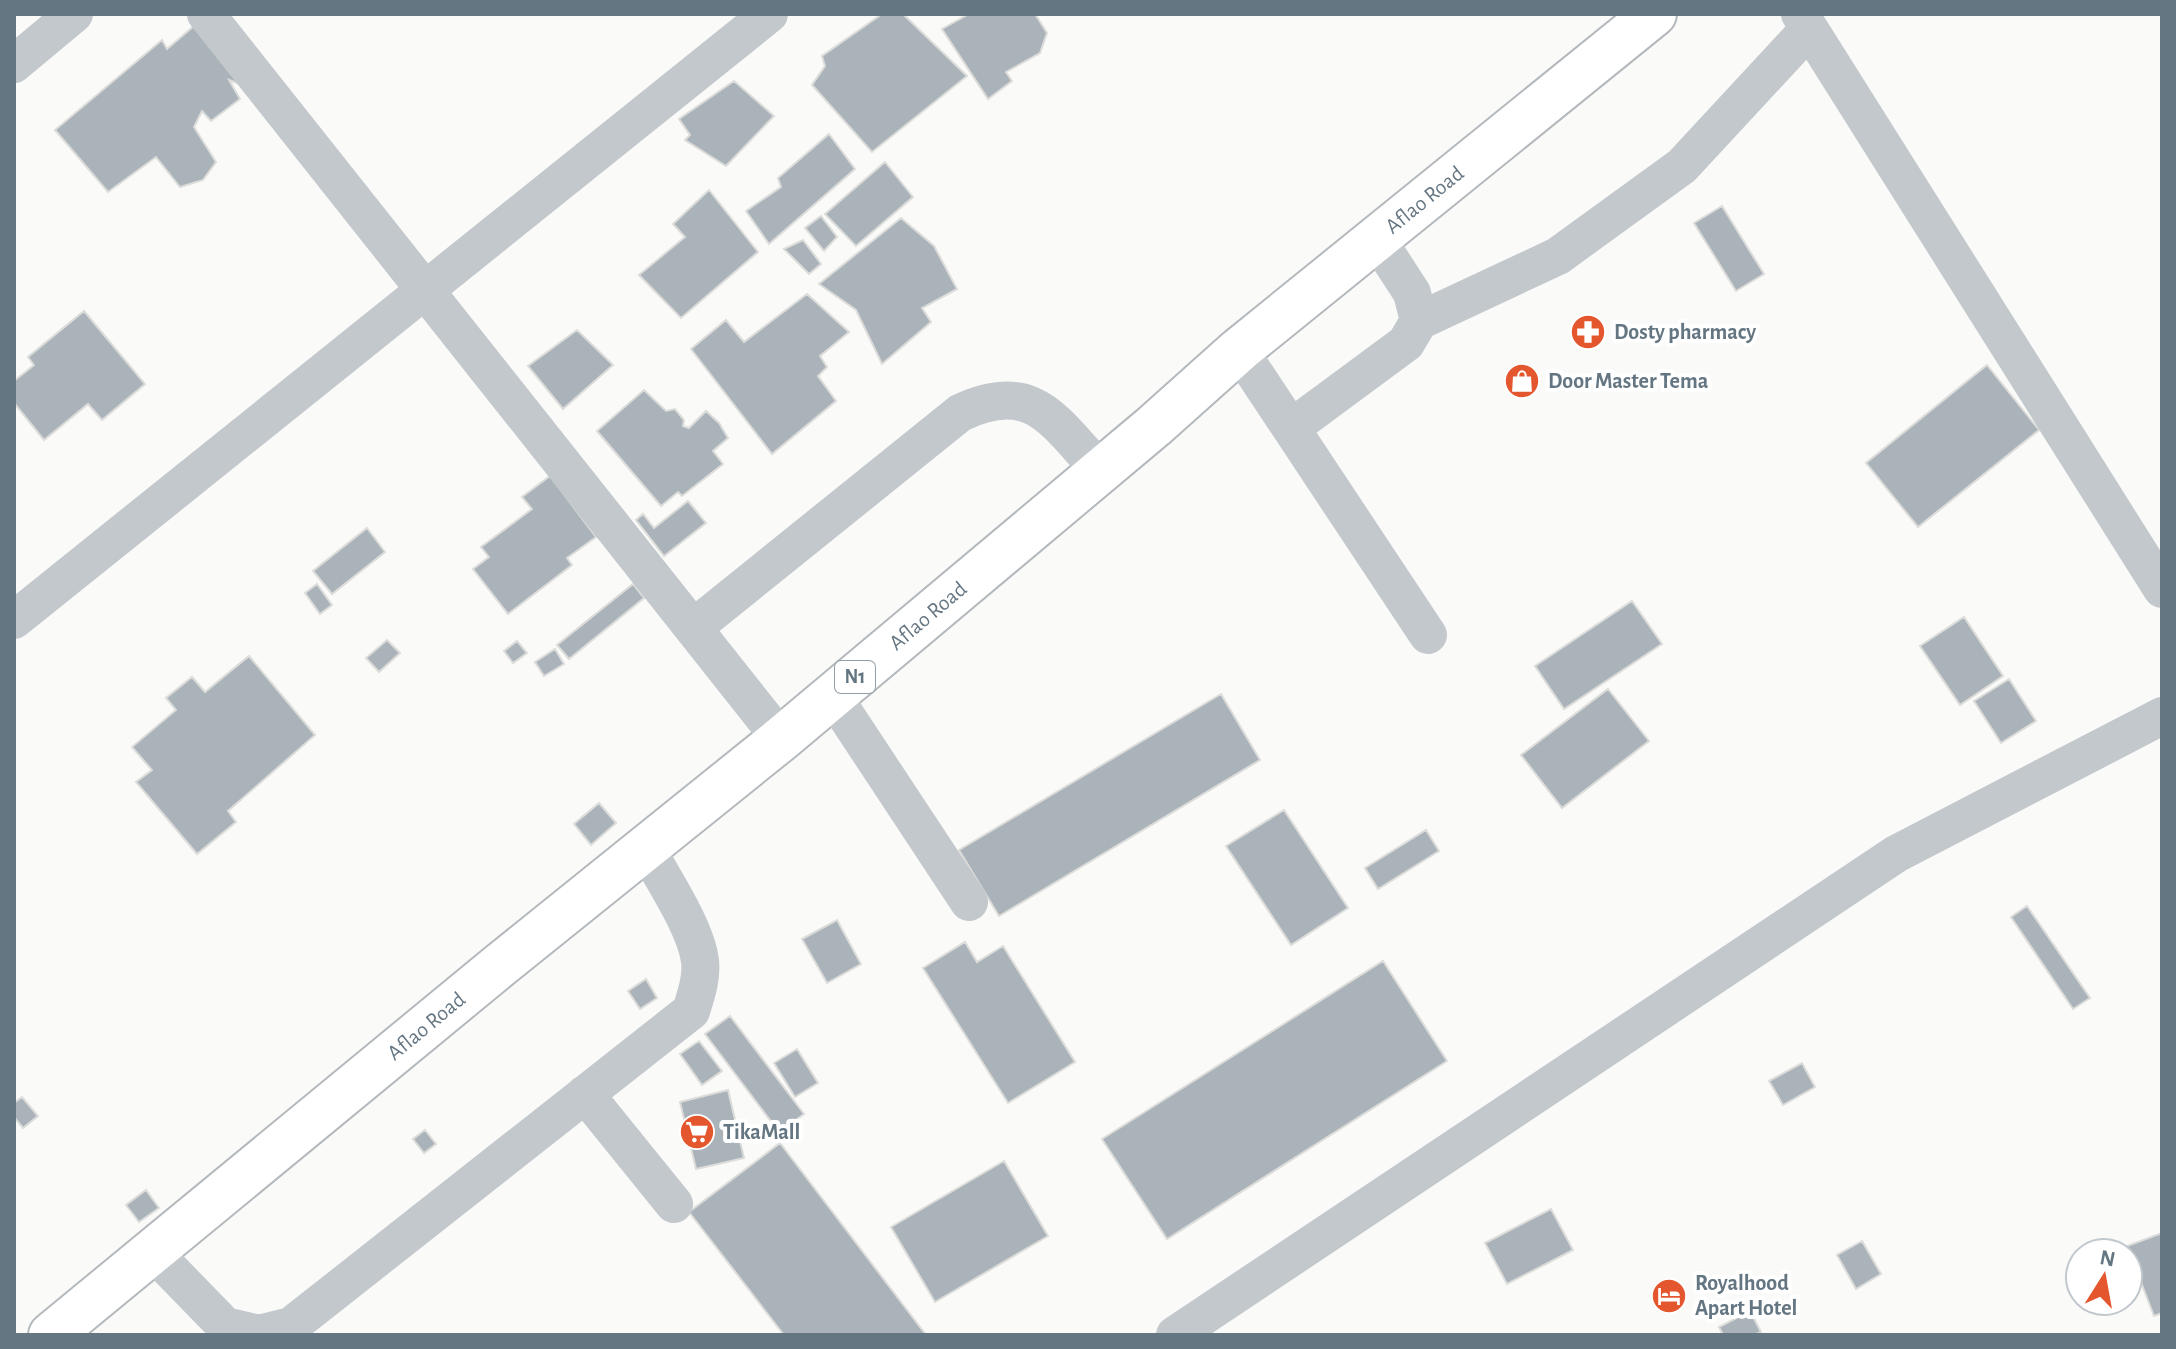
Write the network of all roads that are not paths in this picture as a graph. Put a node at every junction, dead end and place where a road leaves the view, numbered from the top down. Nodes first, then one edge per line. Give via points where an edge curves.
1 (74, 14) edge
2 (206, 14) edge
3 (769, 14) edge
4 (1654, 14) edge
5 (1804, 22) edge
6 (14, 64) edge
7 (1377, 239) junction
8 (426, 289) junction
9 (1419, 321) junction
10 (1239, 350) junction
11 (1291, 428) junction
12 (1101, 471) junction
13 (2162, 589) edge
14 (14, 620) edge
15 (693, 628) junction
16 (1428, 635) dead end
17 (833, 696) junction
18 (2162, 716) edge
19 (781, 739) junction
20 (646, 848) junction
21 (969, 902) dead end
22 (585, 1094) junction
23 (674, 1204) dead end
24 (153, 1252) junction
25 (51, 1335) edge
26 (1175, 1335) edge

1 - 6 street
2 - 8 street
3 - 8 street
4 - 7 highway, Aflao Road / N1
5 - 9 street via 1682,166 1558,256
5 - 13 street
7 - 9 street via 1412,293
7 - 10 highway, Aflao Road / N1
8 - 14 street
8 - 15 street
9 - 11 street via 1406,343
10 - 11 street
10 - 12 highway, Aflao Road / N1
11 - 16 street
12 - 15 street via 1046,413 1011,398 985,401 960,413
12 - 17 highway, Aflao Road / N1
15 - 19 street
17 - 19 highway, Aflao Road / N1
17 - 21 street
18 - 26 street via 1896,854
19 - 20 highway, Aflao Road / N1
20 - 22 street via 694,938 699,985 691,1011
20 - 24 highway, Aflao Road / N1
22 - 23 street
22 - 24 street via 291,1326 259,1334 225,1326
24 - 25 highway, Aflao Road / N1

